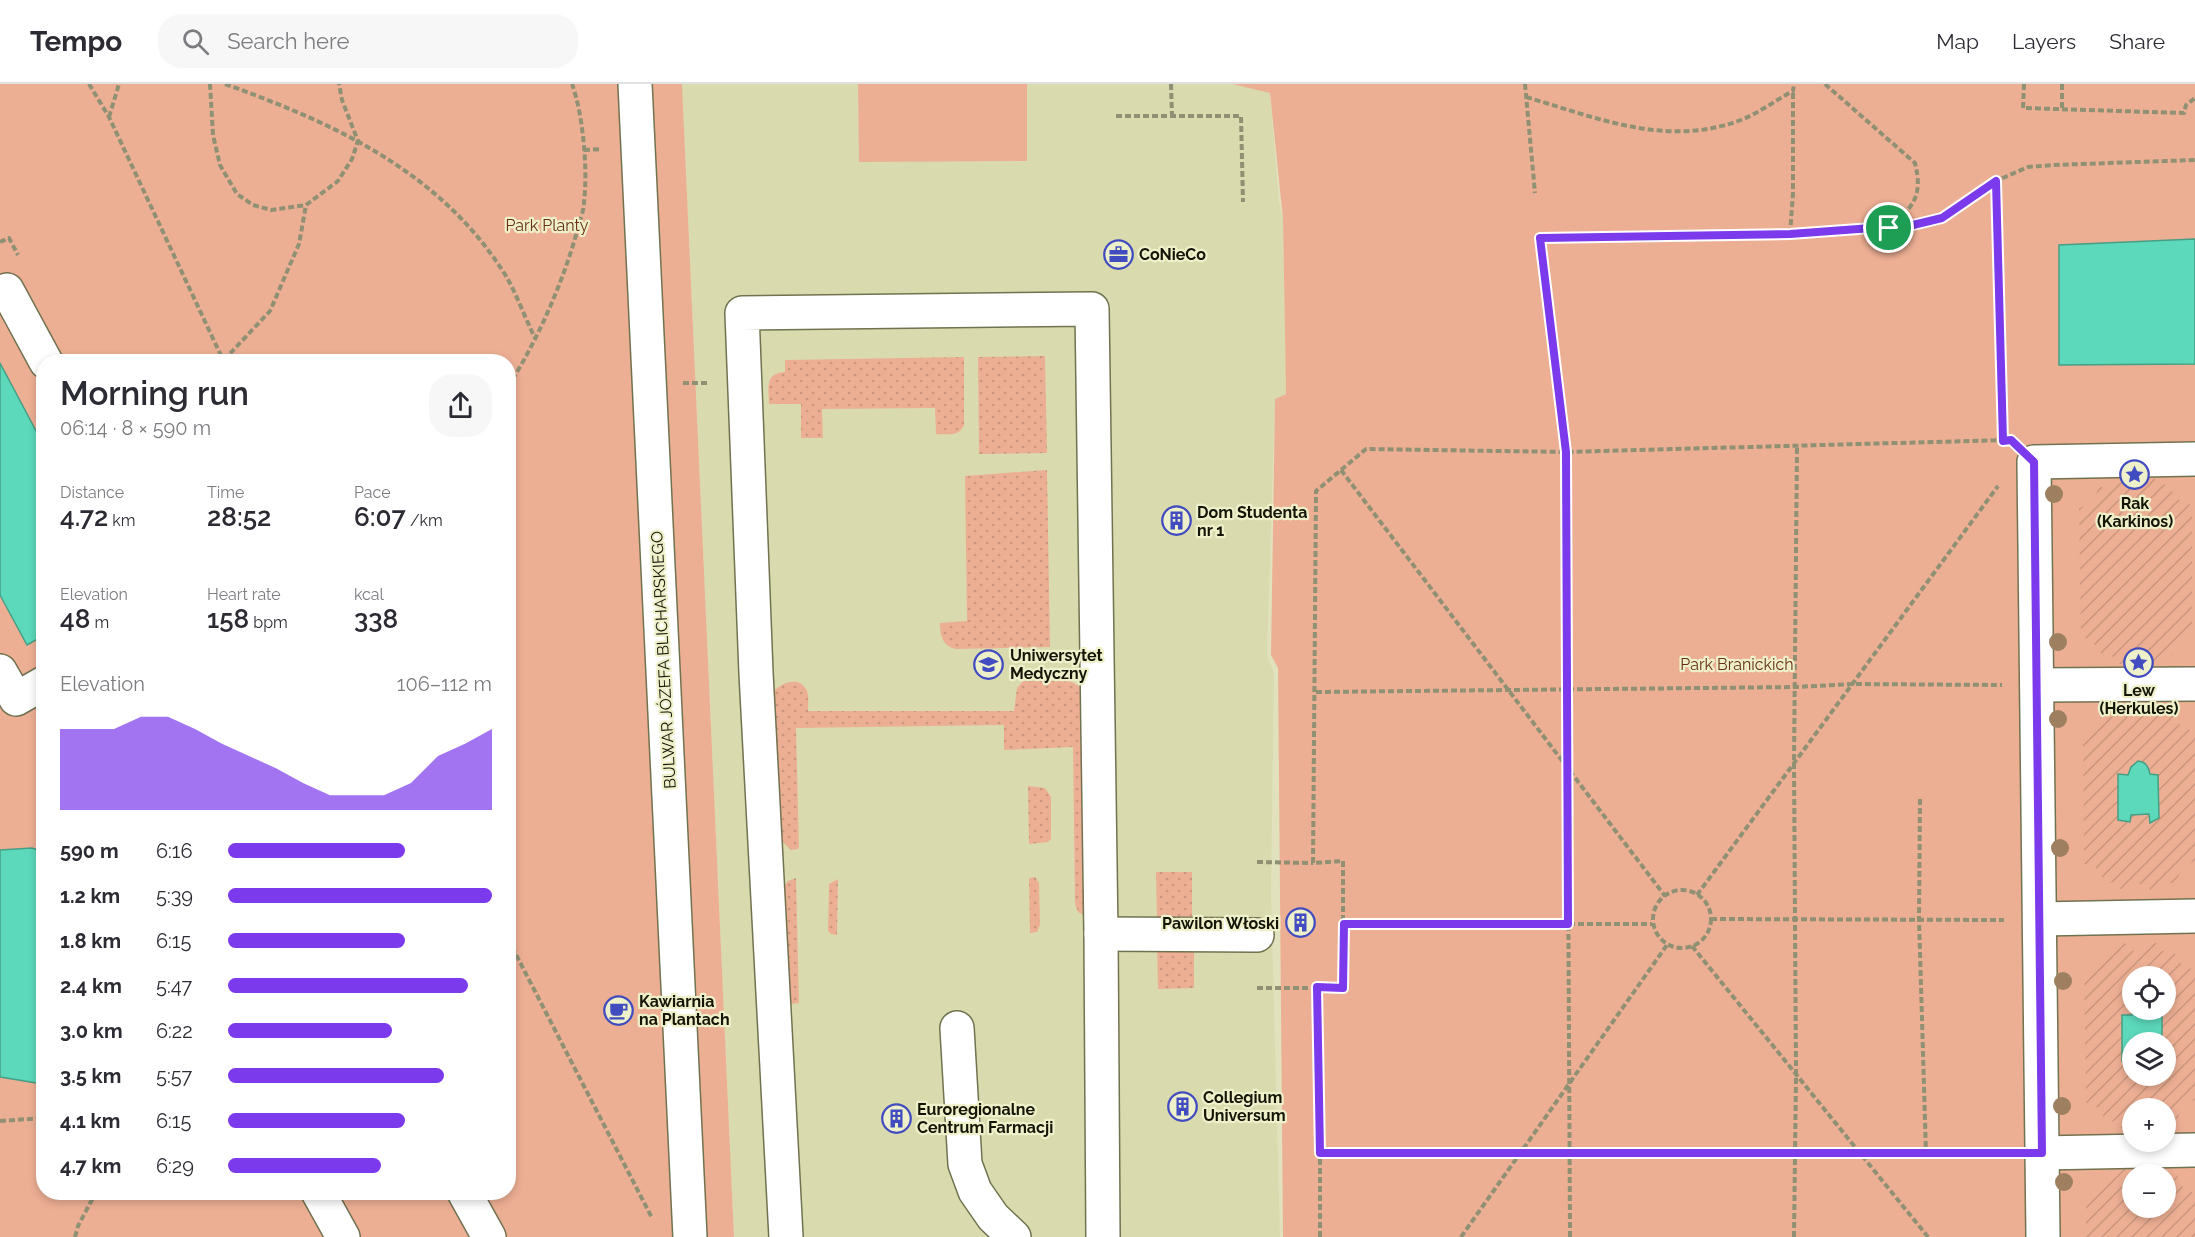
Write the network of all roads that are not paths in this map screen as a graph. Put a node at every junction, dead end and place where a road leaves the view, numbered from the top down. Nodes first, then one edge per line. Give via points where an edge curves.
1 (635, 84) edge
2 (0, 294) edge
3 (42, 354) edge
4 (2195, 459) edge
5 (0, 671) edge
6 (2195, 684) edge
7 (2037, 685) junction
8 (36, 687) edge
9 (2195, 916) edge
10 (2040, 920) junction
11 (1101, 934) junction
12 (1257, 935) dead end
13 (957, 1028) dead end
14 (2195, 1150) edge
15 (2042, 1153) junction
16 (322, 1200) edge
17 (468, 1200) edge
18 (343, 1237) edge
19 (489, 1237) edge
20 (690, 1237) edge
21 (786, 1237) edge
22 (1014, 1237) edge
23 (1103, 1237) edge
24 (2043, 1237) edge

1 - 20 street, BULWAR JÓZEFA BLICHARSKIEGO
2 - 3 street via 7,290
4 - 7 street via 2034,462
5 - 8 street via 16,699
6 - 7 street
7 - 10 street
9 - 10 street
10 - 15 street
11 - 12 street
11 - 21 street via 1092,309 742,314 756,673
11 - 23 street
13 - 22 street via 965,1164 975,1191 993,1217
14 - 15 street
15 - 24 street
16 - 18 street
17 - 19 street

